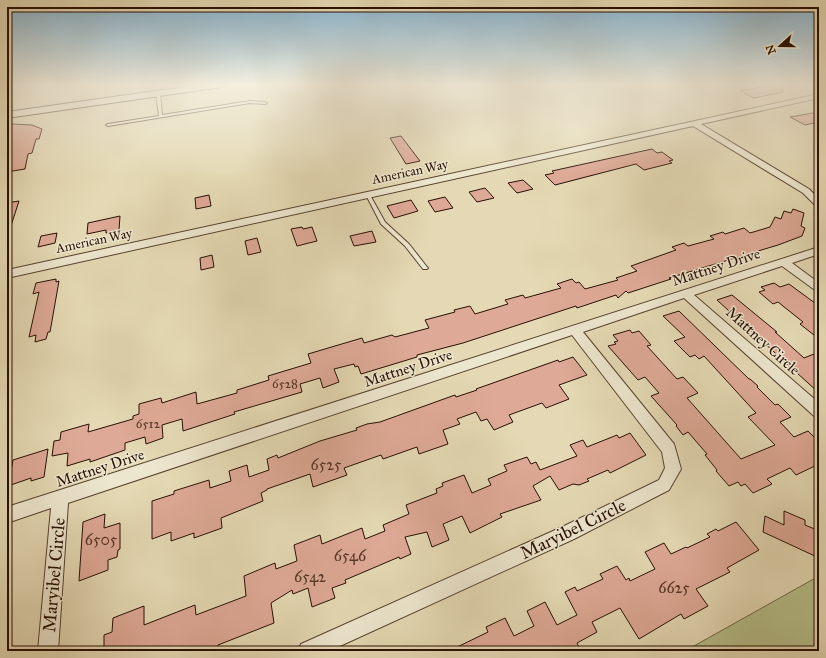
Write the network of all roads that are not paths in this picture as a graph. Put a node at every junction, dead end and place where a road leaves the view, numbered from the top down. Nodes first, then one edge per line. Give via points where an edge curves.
1 (168, 115) edge
2 (732, 115) edge
3 (160, 116) joint
4 (694, 123) junction
5 (108, 125) dead end
6 (368, 195) junction
7 (819, 204) edge
8 (819, 250) edge
9 (784, 262) junction
10 (425, 268) dead end
11 (7, 274) edge
12 (819, 289) edge
13 (686, 294) junction
14 (575, 330) junction
15 (819, 412) edge
16 (60, 498) junction
17 (7, 515) edge
18 (48, 651) edge
19 (308, 651) edge

1 - 3 lane
2 - 4 street, American Way
3 - 5 lane
4 - 6 street, American Way
4 - 7 street via 806,191
6 - 10 lane via 382,223 407,245
6 - 11 street, American Way
8 - 9 street, Mattney Drive
9 - 12 street
9 - 13 street, Mattney Drive
13 - 14 street, Mattney Drive
13 - 15 street, Mattney Circle
14 - 16 street, Mattney Drive
14 - 19 street, Maryibel Circle via 669,449 673,470 664,485 568,533
16 - 17 street, Mattney Drive
16 - 18 street, Maryibel Circle

